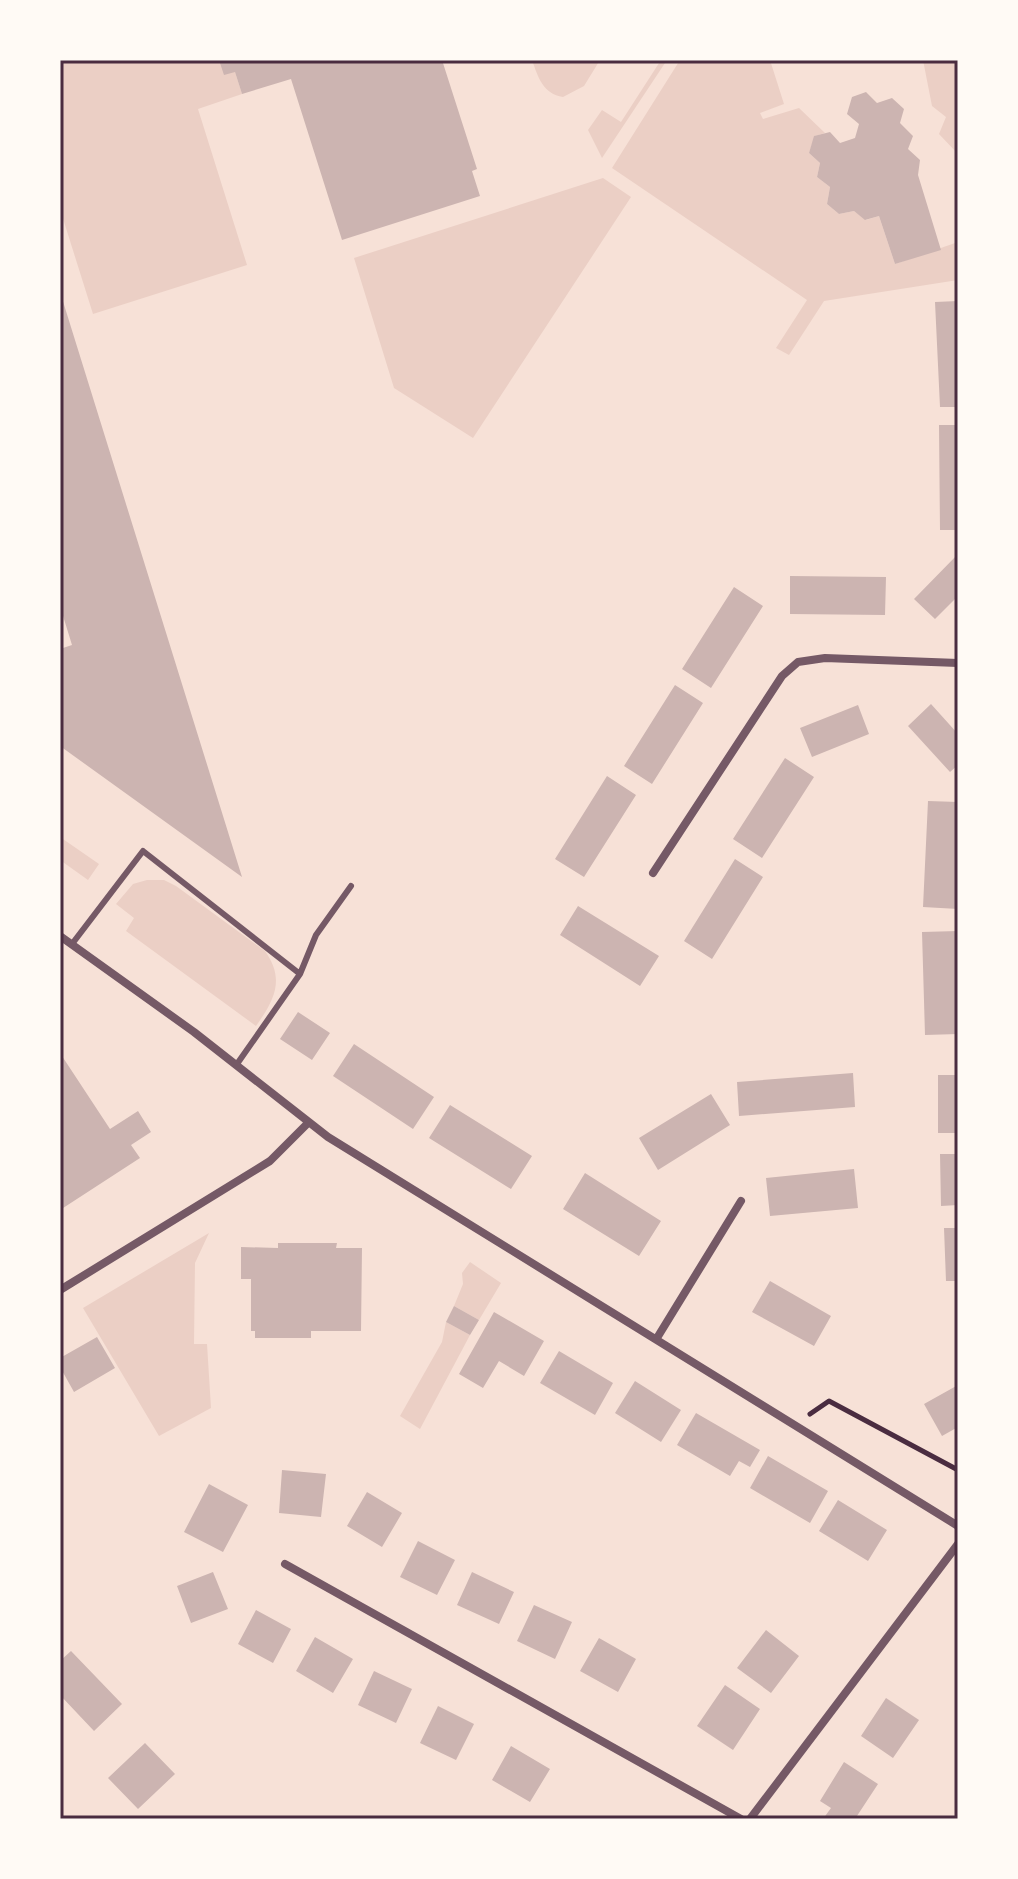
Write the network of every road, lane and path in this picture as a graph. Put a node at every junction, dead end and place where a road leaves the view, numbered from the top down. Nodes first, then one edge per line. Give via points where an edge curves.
1 (958, 663) edge
2 (653, 873) dead end
3 (351, 886) dead end
4 (60, 936) edge
5 (72, 944) junction
6 (300, 974) junction
7 (237, 1064) junction
8 (308, 1123) junction
9 (741, 1201) dead end
10 (60, 1290) edge
11 (657, 1338) junction
12 (793, 1425) junction
13 (958, 1470) edge
14 (958, 1526) edge
15 (958, 1544) edge
16 (285, 1564) dead end
17 (741, 1819) edge
18 (750, 1819) edge

1 - 2 street via 825,658 798,662 782,676
3 - 6 lane via 316,935
4 - 5 street
5 - 6 lane via 143,851
5 - 7 street
6 - 7 lane
7 - 8 street
8 - 10 street via 270,1161
8 - 11 street
9 - 11 street
11 - 12 street
12 - 13 path via 829,1401
12 - 14 street
15 - 18 street
16 - 17 street

